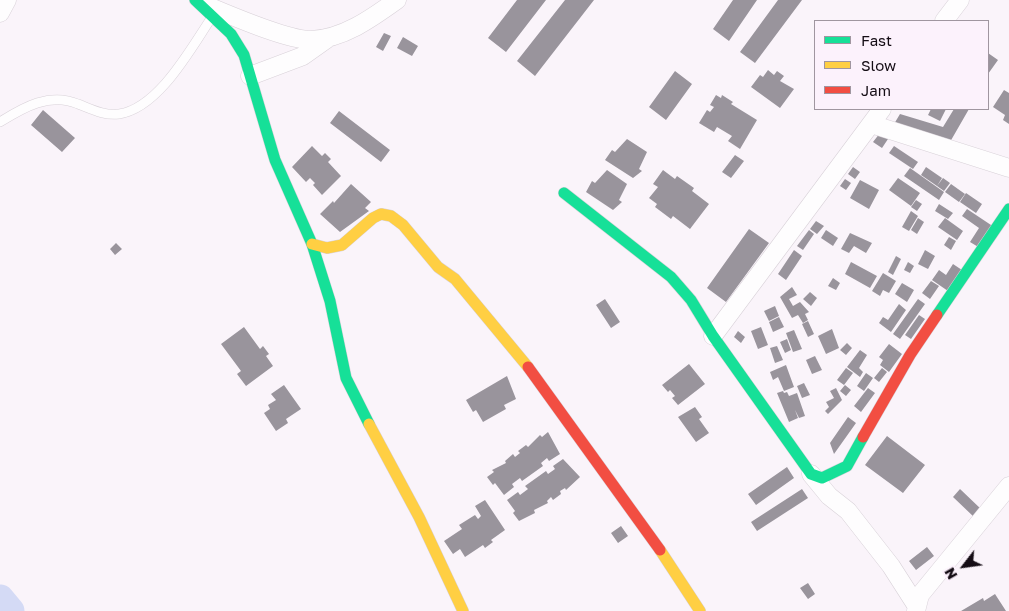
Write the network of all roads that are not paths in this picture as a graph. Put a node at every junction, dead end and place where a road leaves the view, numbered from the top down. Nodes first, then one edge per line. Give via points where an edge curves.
1 (8, 0) edge
2 (397, 0) edge
3 (960, 0) edge
4 (197, 1) edge
5 (0, 13) edge
6 (213, 14) junction
7 (945, 20) edge
8 (332, 36) junction
9 (250, 76) junction
10 (881, 110) edge
11 (0, 122) edge
12 (871, 124) junction
13 (1009, 168) edge
14 (564, 193) dead end
15 (1009, 209) edge
16 (312, 244) junction
17 (713, 336) junction
18 (811, 474) junction
19 (1009, 486) edge
20 (916, 608) edge
21 (463, 611) edge
22 (700, 611) edge

1 - 5 street
2 - 8 street via 363,24
3 - 7 street
4 - 6 street
4 - 8 street via 240,20 293,36 310,40
6 - 9 street via 244,55
6 - 11 lane via 183,60 142,105 118,114 93,112 64,100 42,101 22,108
8 - 9 street via 303,56
9 - 16 street via 275,160
10 - 12 street
12 - 13 street
12 - 17 street
14 - 17 street via 671,277 691,300
15 - 18 street via 910,355 847,466 822,478
16 - 21 street via 330,301 346,378
16 - 22 street via 328,248 342,244 381,214 403,225 438,267 455,279 526,364 651,537
17 - 18 street
18 - 20 street via 829,496 848,511 891,566
19 - 20 street via 920,595

